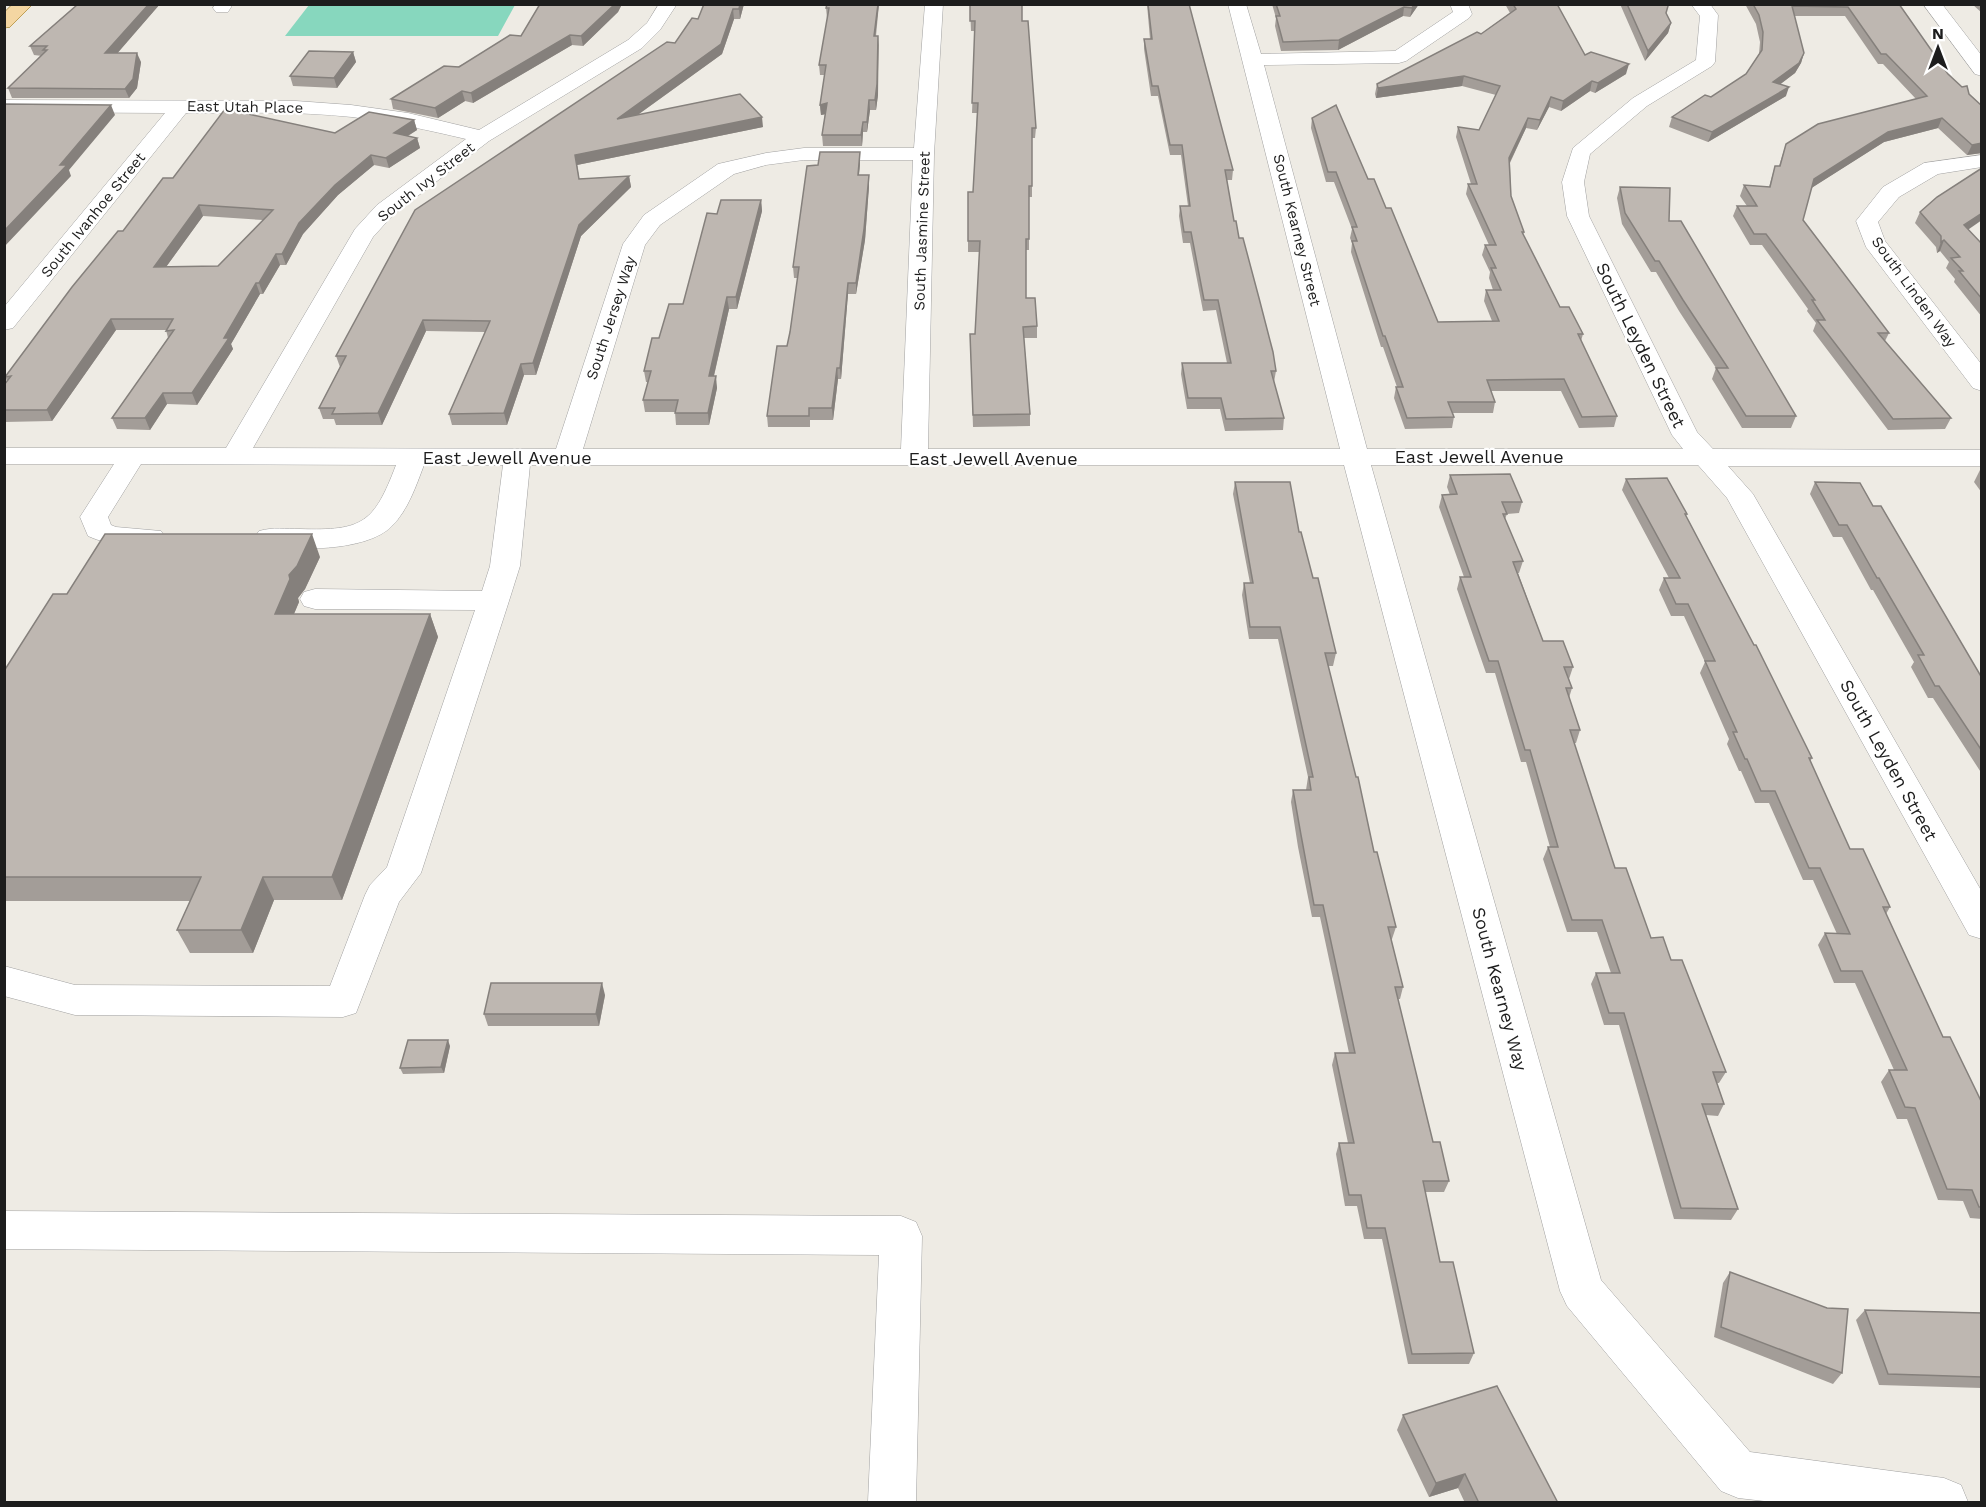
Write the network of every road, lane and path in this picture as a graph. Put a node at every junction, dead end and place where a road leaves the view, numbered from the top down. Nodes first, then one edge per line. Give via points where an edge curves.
1 (24, 4) edge
2 (668, 4) edge
3 (934, 4) edge
4 (1237, 4) edge
5 (1459, 4) edge
6 (1700, 4) edge
7 (1932, 4) edge
8 (4, 23) edge
9 (1253, 60) junction
10 (1982, 70) edge
11 (4, 106) edge
12 (181, 106) junction
13 (482, 137) junction
14 (924, 154) junction
15 (1982, 161) edge
16 (4, 323) edge
17 (1982, 383) edge
18 (4, 456) edge
19 (1355, 456) junction
20 (132, 457) junction
21 (235, 457) junction
22 (413, 457) junction
23 (517, 457) junction
24 (567, 457) junction
25 (1706, 457) junction
26 (1982, 458) edge
27 (914, 459) junction
28 (183, 537) edge
29 (241, 537) edge
30 (315, 599) dead end
31 (494, 601) junction
32 (1982, 926) edge
33 (4, 981) edge
34 (4, 1230) edge
35 (892, 1503) edge
36 (1944, 1503) edge

1 - 8 main road
2 - 13 street, South Ivy Street via 654,26 635,44
3 - 14 street, South Jasmine Street
4 - 9 street, South Kearney Street
5 - 9 street via 1463,14 1399,57
6 - 25 street, South Leyden Street via 1709,15 1705,62 1640,102 1580,152 1573,182 1578,216 1685,435
7 - 10 street
9 - 19 street, South Kearney Street
11 - 12 street, East Utah Place
12 - 13 street, East Utah Place via 351,111 408,119
12 - 16 street, South Ivanhoe Street
13 - 21 street, South Ivy Street via 385,210 363,234
14 - 24 street, South Jersey Way via 804,154 766,159 726,170 652,220 634,244
14 - 27 street, South Jasmine Street
15 - 17 street, South Linden Way via 1932,168 1891,192 1867,221 1874,242
18 - 20 street, East Jewell Avenue
19 - 25 street, East Jewell Avenue
19 - 27 street, East Jewell Avenue
19 - 36 street, South Kearney Way via 1582,1291 1738,1474
20 - 21 street, East Jewell Avenue
20 - 28 street via 94,518 98,530 112,536
21 - 22 street, East Jewell Avenue
22 - 23 street, East Jewell Avenue
22 - 29 street via 393,504 381,521 361,533 335,538
23 - 24 street, East Jewell Avenue
23 - 31 street via 505,566
24 - 27 street, East Jewell Avenue
25 - 26 street, East Jewell Avenue
25 - 32 street, South Leyden Street via 1739,494
30 - 31 street
31 - 33 street via 403,873 382,895 343,1002 75,1000
34 - 35 street via 901,1236

